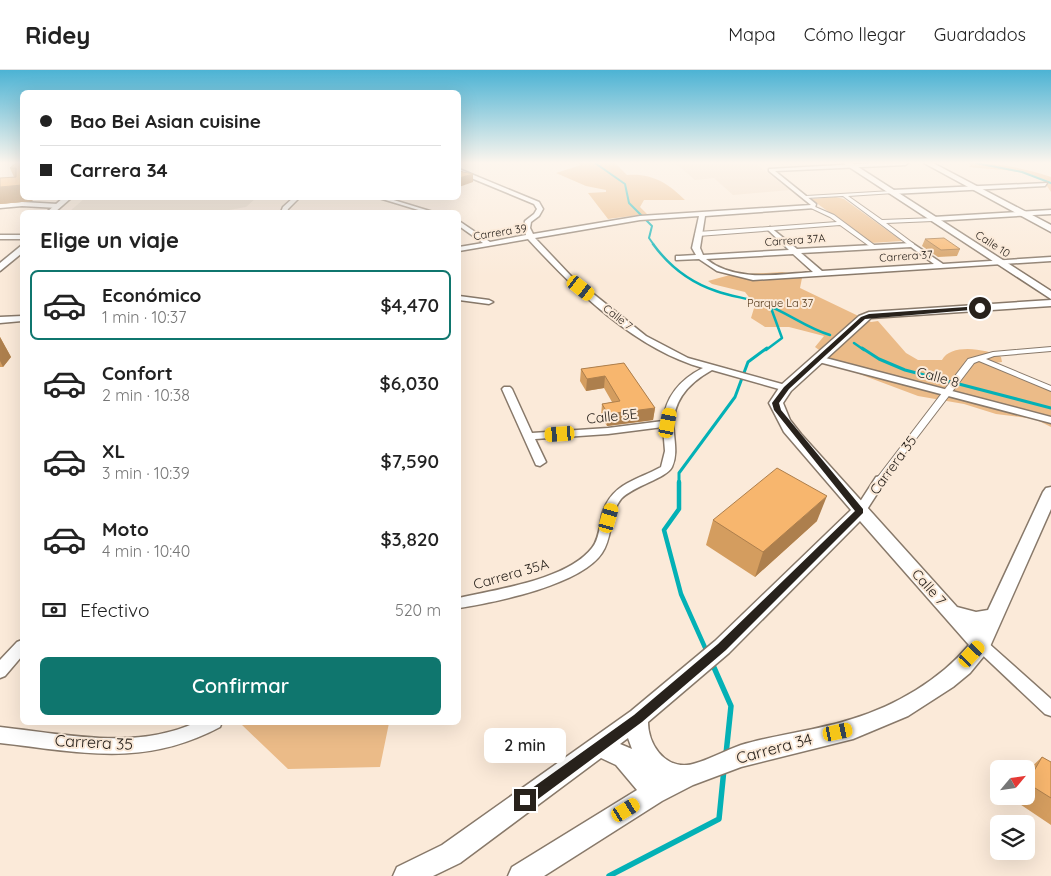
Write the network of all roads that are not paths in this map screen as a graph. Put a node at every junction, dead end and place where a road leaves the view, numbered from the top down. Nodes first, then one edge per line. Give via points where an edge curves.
1 (66, 201) edge
2 (73, 201) edge
3 (293, 201) edge
4 (391, 201) edge
5 (531, 201) edge
6 (809, 201) edge
7 (852, 201) edge
8 (905, 201) edge
9 (999, 201) edge
10 (0, 206) edge
11 (813, 208) junction
12 (57, 210) edge
13 (284, 210) edge
14 (423, 210) edge
15 (1051, 212) edge
16 (1023, 214) junction
17 (702, 215) junction
18 (932, 219) junction
19 (882, 222) junction
20 (842, 223) junction
21 (461, 224) edge
22 (770, 228) junction
23 (1051, 229) edge
24 (698, 234) junction
25 (0, 237) edge
26 (20, 237) edge
27 (530, 237) junction
28 (20, 239) edge
29 (489, 244) junction
30 (912, 245) junction
31 (874, 247) junction
32 (461, 249) edge
33 (20, 250) edge
34 (797, 251) junction
35 (0, 257) edge
36 (679, 258) dead end
37 (702, 258) junction
38 (1051, 259) edge
39 (1000, 263) junction
40 (940, 265) junction
41 (0, 268) edge
42 (818, 273) junction
43 (1051, 296) edge
44 (461, 298) edge
45 (489, 302) dead end
46 (1051, 303) edge
47 (20, 319) edge
48 (0, 320) edge
49 (1051, 349) edge
50 (978, 358) junction
51 (818, 359) junction
52 (710, 368) junction
53 (786, 388) junction
54 (507, 389) dead end
55 (1051, 389) edge
56 (948, 392) junction
57 (1051, 420) edge
58 (668, 423) junction
59 (528, 436) junction
60 (540, 462) dead end
61 (880, 480) joint
62 (1051, 492) edge
63 (860, 511) junction
64 (461, 603) edge
65 (951, 612) junction
66 (994, 616) junction
67 (981, 645) junction
68 (20, 648) edge
69 (0, 671) edge
70 (1051, 709) edge
71 (638, 718) junction
72 (209, 725) edge
73 (0, 736) edge
74 (600, 746) junction
75 (694, 773) junction
76 (654, 793) junction
77 (406, 876) edge
78 (521, 876) edge

1 - 12 street
2 - 12 street
3 - 13 street
4 - 14 street
5 - 27 street via 540,209 528,221
6 - 11 street
7 - 19 street
8 - 18 main road, Calle 10
9 - 16 main road
10 - 12 street via 22,204
11 - 17 street, Carrera 39
11 - 20 street
15 - 16 street
16 - 18 street
16 - 23 main road
17 - 24 street
17 - 27 street, Carrera 39 via 642,218
18 - 19 street
18 - 39 main road, Calle 10
19 - 30 street
20 - 22 street
20 - 31 street
21 - 29 street
22 - 24 street
22 - 34 street
24 - 37 street via 696,248
25 - 26 street
27 - 29 street, Carrera 39
27 - 52 street, Calle 7 via 568,278 643,338 669,353
28 - 35 street
29 - 32 street, Carrera 39
30 - 31 street, Carrera 37A
30 - 40 street
31 - 34 street, Carrera 37A
33 - 41 street
34 - 37 street, Carrera 37A
34 - 42 street
36 - 37 street, Carrera 37A
37 - 42 street, Carrera 37 via 726,272 764,279
38 - 39 street, Carrera 37
39 - 40 street, Carrera 37
39 - 43 main road, Calle 10
40 - 42 street, Carrera 37
44 - 45 street
46 - 51 street via 869,316
47 - 48 street
49 - 50 street
50 - 55 street
50 - 56 street, Carrera 35 via 971,361
51 - 53 street
51 - 56 street, Calle 8
52 - 53 street, Calle 7
52 - 58 street, Carrera 35A via 676,392
53 - 63 street, Calle 7 via 776,403 778,410
54 - 59 street
56 - 57 street, Calle 8
56 - 61 street, Carrera 35
58 - 59 street, Calle 5E
58 - 64 street, Carrera 35A via 672,448 666,469 621,492 613,504 597,551 584,563 550,580
59 - 60 street
61 - 63 street, Carrera 35
62 - 66 street, Carrera 34
63 - 65 street, Calle 7
63 - 71 street, Carrera 35 via 722,647
65 - 66 street via 976,620
65 - 67 street, Calle 7
66 - 67 street, Carrera 34
67 - 70 street, Calle 7
67 - 75 street, Carrera 34 via 946,681 901,709 853,729 741,756
68 - 69 street
71 - 74 street
71 - 75 street via 636,731 646,757 658,768 672,774
72 - 73 street, Carrera 35 via 155,744 117,746
74 - 76 street via 624,757
74 - 77 street via 451,854
75 - 76 street, Carrera 34
76 - 78 street, Carrera 34

